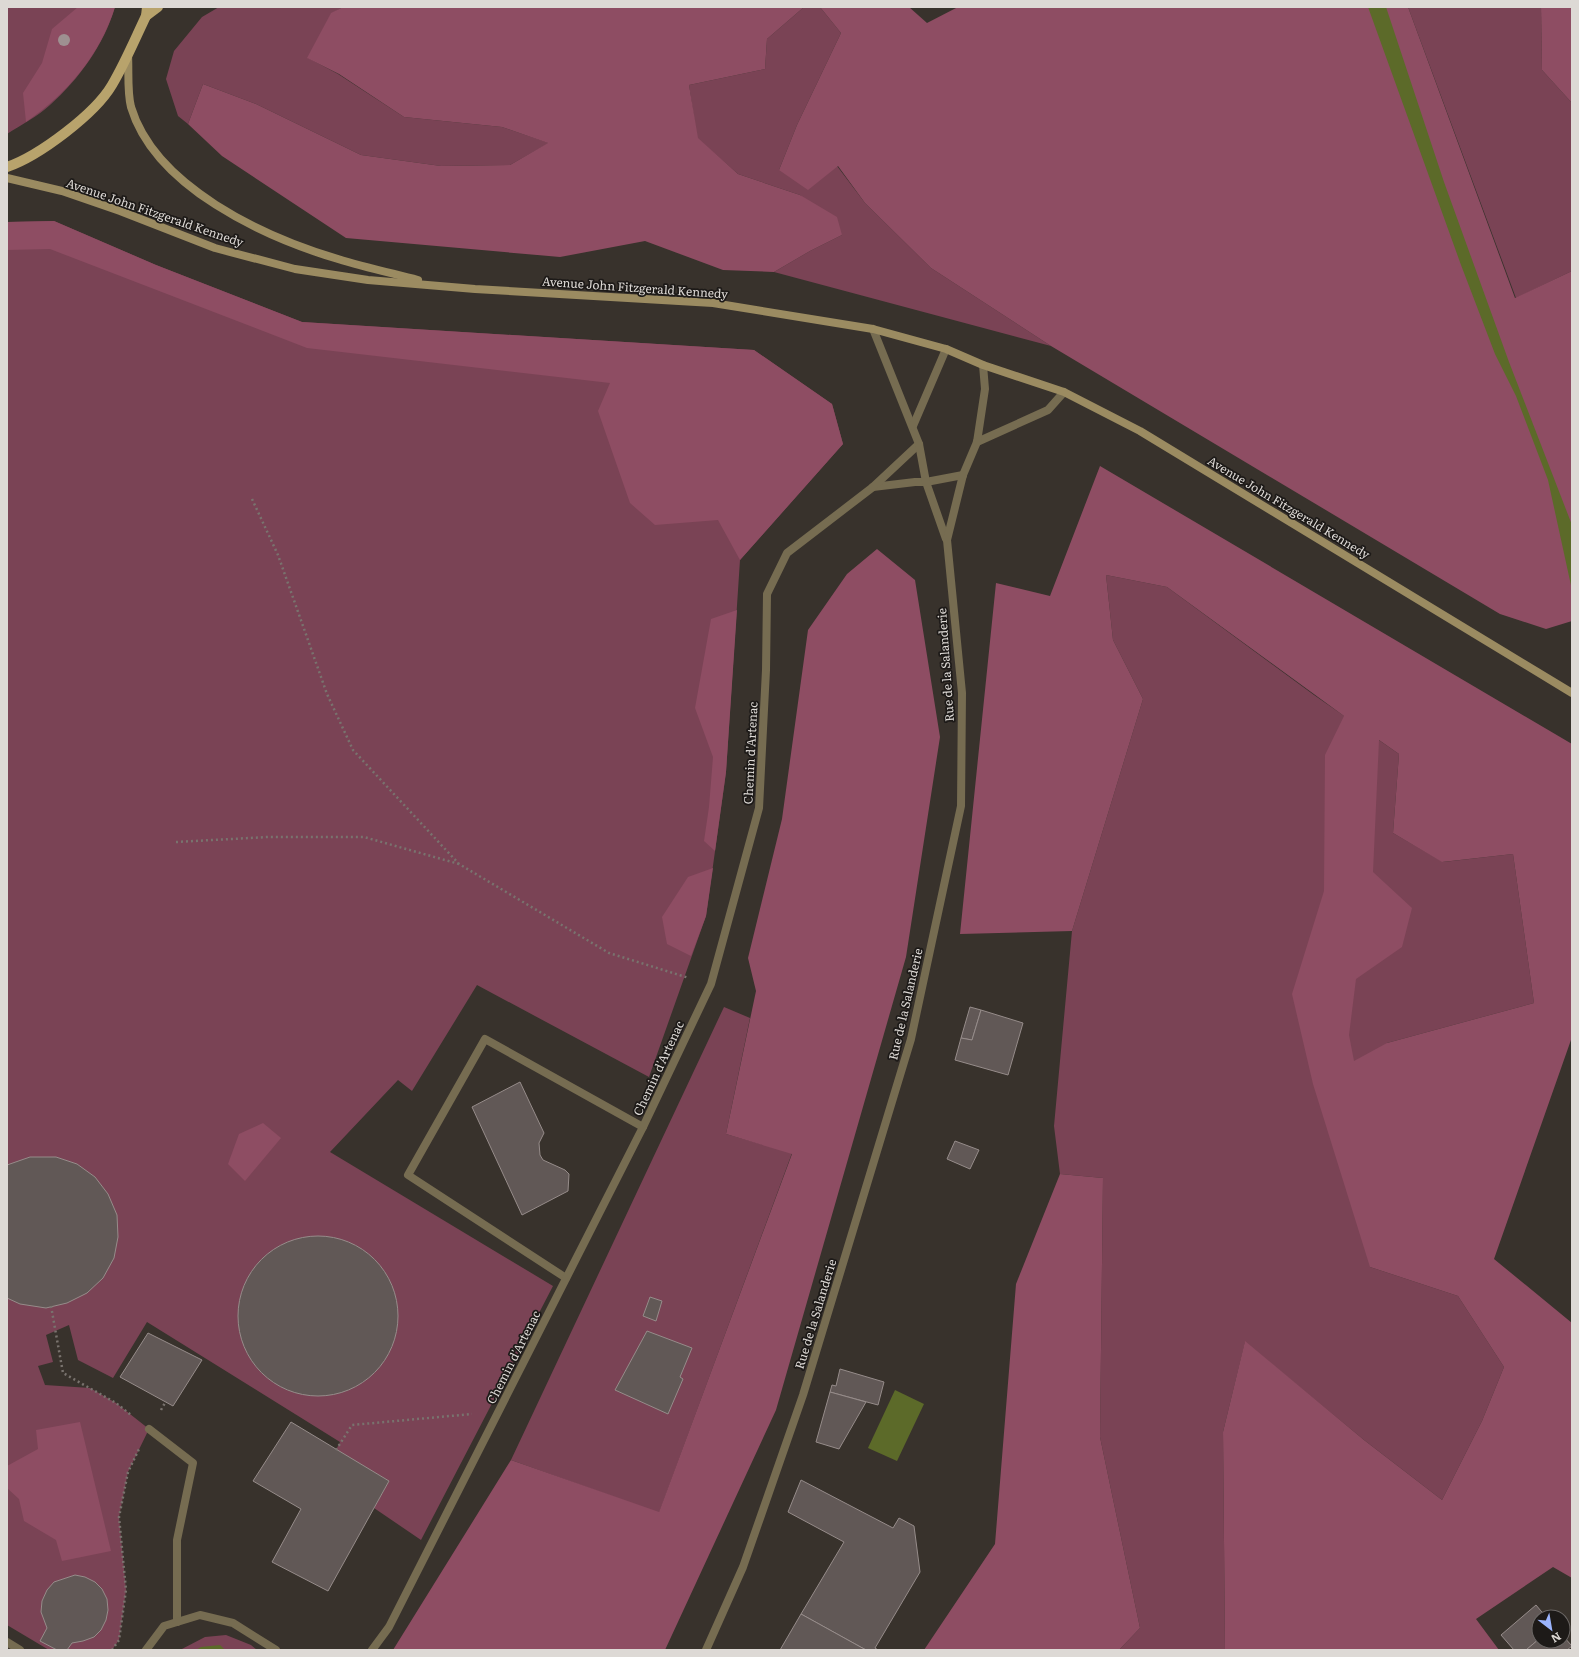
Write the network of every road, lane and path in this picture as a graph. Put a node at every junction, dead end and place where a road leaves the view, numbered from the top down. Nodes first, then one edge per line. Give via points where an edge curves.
1 (158, 7) edge
2 (146, 12) edge
3 (128, 54) junction
4 (7, 167) edge
5 (7, 178) edge
6 (438, 285) junction
7 (873, 329) junction
8 (946, 348) junction
9 (983, 364) junction
10 (1064, 392) junction
11 (913, 426) junction
12 (977, 442) junction
13 (919, 444) junction
14 (963, 475) junction
15 (926, 482) junction
16 (873, 487) junction
17 (252, 499) dead end
18 (946, 540) junction
19 (1572, 693) edge
20 (176, 842) dead end
21 (459, 864) junction
22 (711, 984) junction
23 (643, 1127) junction
24 (566, 1278) junction
25 (51, 1306) dead end
26 (498, 1411) junction
27 (149, 1429) junction
28 (336, 1450) dead end
29 (177, 1622) junction
30 (7, 1642) edge
31 (20, 1650) edge
32 (112, 1650) edge
33 (146, 1650) edge
34 (276, 1650) edge
35 (372, 1650) edge
36 (706, 1650) edge

1 - 2 main road
2 - 3 main road
3 - 4 main road via 112,87 94,107 66,133 33,155
3 - 6 main road, Avenue John Fitzgerald Kennedy via 131,106 144,136 173,174 236,216 277,237 338,259
5 - 6 main road, Avenue John Fitzgerald Kennedy via 69,194 120,211 215,248 295,269 368,280
6 - 7 main road, Avenue John Fitzgerald Kennedy via 713,303
7 - 8 main road, Avenue John Fitzgerald Kennedy
7 - 11 street
8 - 9 main road, Avenue John Fitzgerald Kennedy
8 - 11 street
9 - 10 main road, Avenue John Fitzgerald Kennedy
9 - 12 street, Rue de la Salanderie via 985,389
10 - 12 street via 1048,410
10 - 19 main road, Avenue John Fitzgerald Kennedy via 1140,431
11 - 13 street
12 - 14 street, Rue de la Salanderie
13 - 15 street
13 - 16 street, Chemin d'Artenac
14 - 15 street
14 - 18 street, Rue de la Salanderie
15 - 16 street
15 - 18 street
16 - 22 street, Chemin d'Artenac via 787,553 767,594 759,808
17 - 21 path via 278,555 327,694 353,750
18 - 36 street, Rue de la Salanderie via 962,693 961,806 904,1062 803,1395 743,1567
20 - 21 path via 268,837 364,837
21 - 22 path via 609,953
22 - 23 street, Chemin d'Artenac
23 - 24 street, Chemin d'Artenac
23 - 24 street via 485,1039 408,1174
24 - 26 street, Chemin d'Artenac
25 - 27 path via 63,1373 116,1403
26 - 28 path via 352,1424
26 - 35 street, Chemin d'Artenac via 389,1627
27 - 29 street via 193,1463 177,1540
27 - 32 path via 128,1472 119,1517 126,1590 119,1640
29 - 33 street via 164,1626
29 - 34 street via 200,1614 233,1623
30 - 31 street

